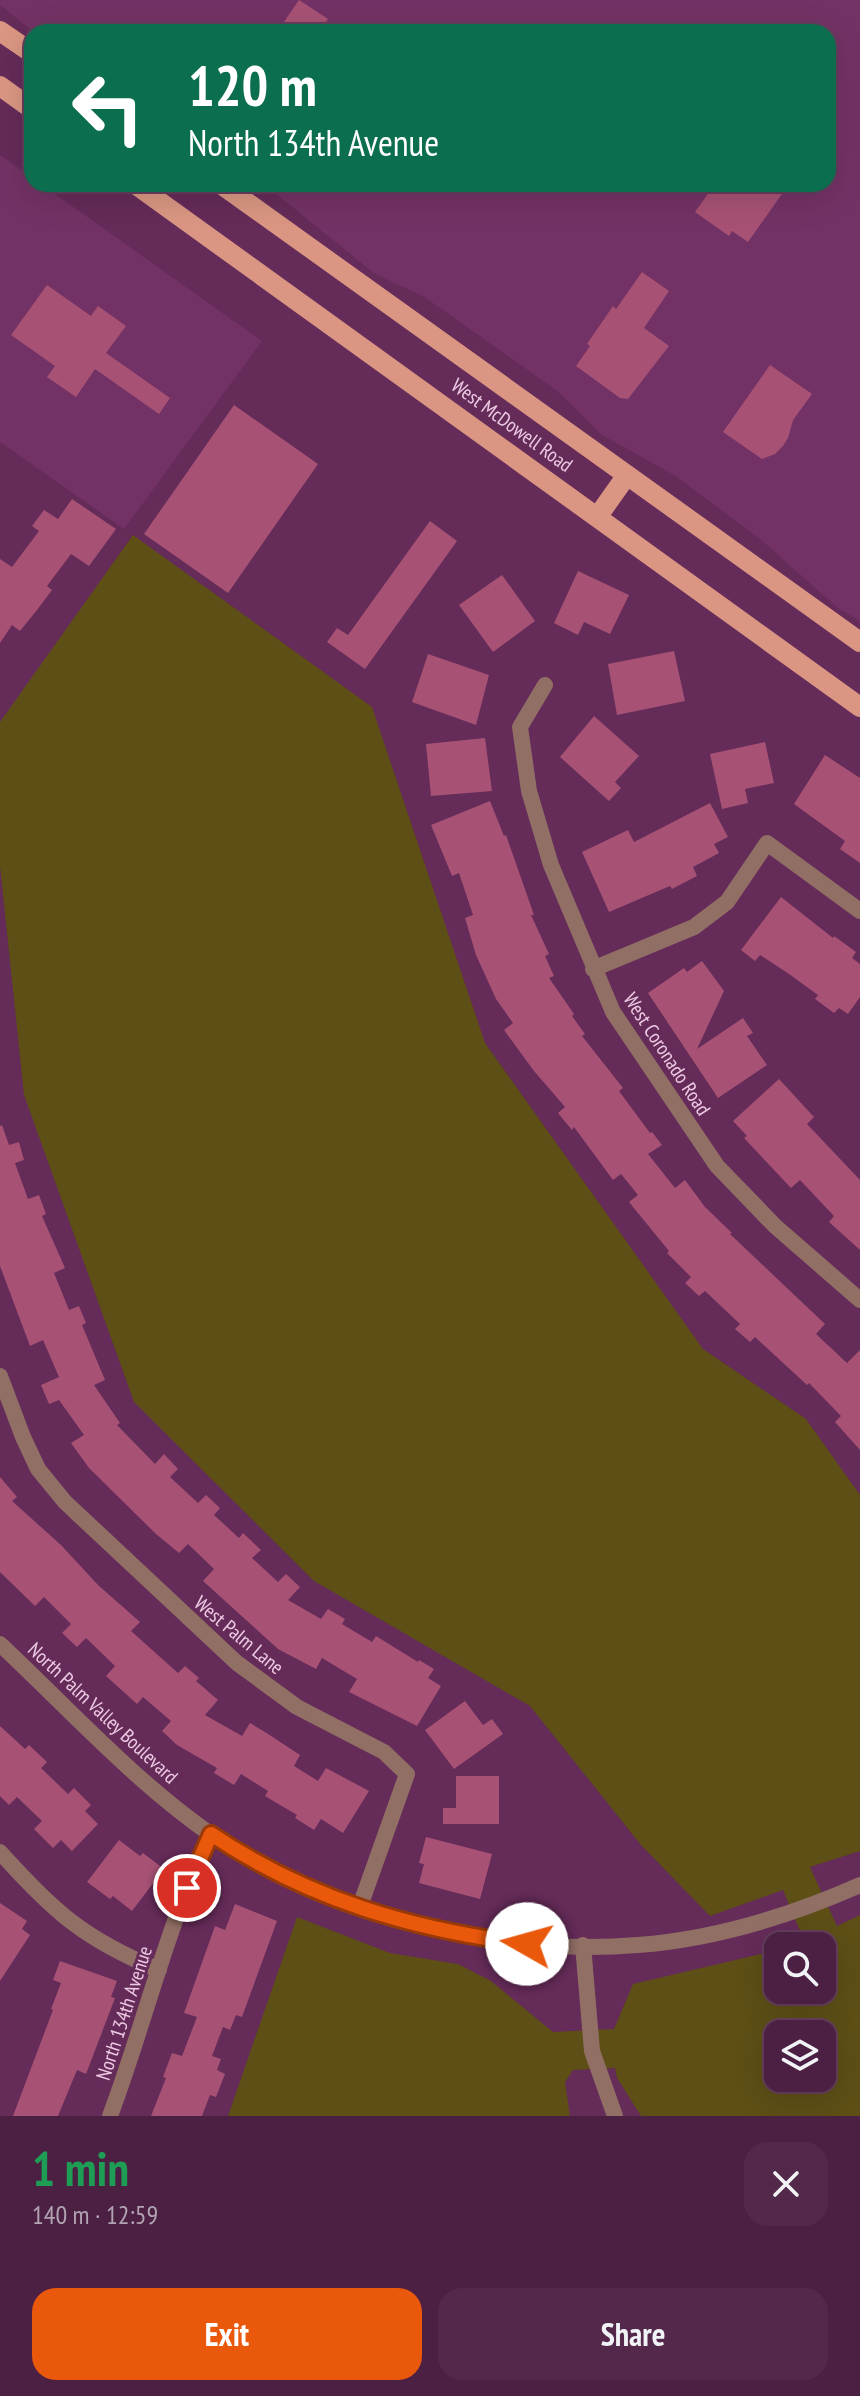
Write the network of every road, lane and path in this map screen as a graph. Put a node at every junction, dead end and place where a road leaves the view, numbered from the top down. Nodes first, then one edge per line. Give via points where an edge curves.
1 (0, 31) edge
2 (24, 48) edge
3 (0, 86) edge
4 (24, 103) edge
5 (146, 192) edge
6 (232, 192) edge
7 (627, 475) junction
8 (598, 516) junction
9 (860, 642) edge
10 (545, 685) dead end
11 (860, 707) edge
12 (860, 911) edge
13 (593, 969) junction
14 (860, 1300) edge
15 (0, 1376) edge
16 (0, 1644) edge
17 (211, 1834) junction
18 (0, 1852) edge
19 (860, 1885) edge
20 (359, 1909) junction
21 (583, 1945) junction
22 (159, 1970) junction
23 (110, 2116) edge
24 (615, 2116) edge

1 - 2 main road
3 - 4 main road
5 - 8 main road, West McDowell Road
6 - 7 main road, West McDowell Road
7 - 8 main road
7 - 9 main road, West McDowell Road
8 - 11 main road, West McDowell Road
10 - 13 street, West Coronado Road via 520,727 529,791 551,865
12 - 13 street via 767,843 727,902 694,927
13 - 14 street, West Coronado Road via 613,1012 717,1166 775,1226
15 - 20 street, West Palm Lane via 38,1469 65,1502 237,1663 297,1707 384,1752 407,1774
16 - 17 street, North Palm Valley Boulevard via 138,1778
17 - 20 street, North Palm Valley Boulevard via 243,1856
17 - 22 street, North 134th Avenue
18 - 22 street via 45,1902 82,1932
19 - 21 street, North Palm Valley Boulevard via 790,1913 705,1935 637,1945
20 - 21 street, North Palm Valley Boulevard via 473,1938
21 - 24 street via 592,2051
22 - 23 street, North 134th Avenue

